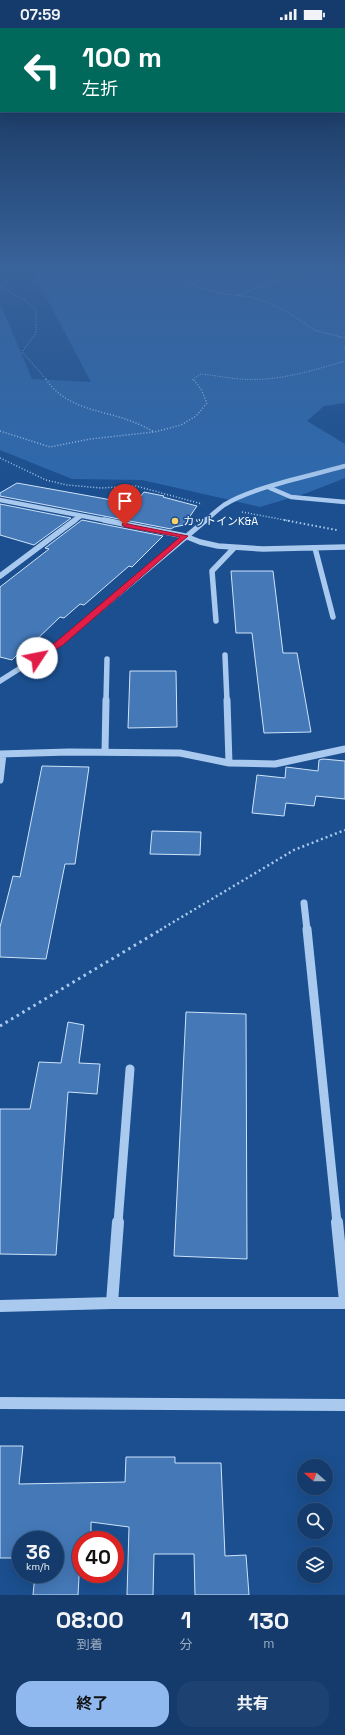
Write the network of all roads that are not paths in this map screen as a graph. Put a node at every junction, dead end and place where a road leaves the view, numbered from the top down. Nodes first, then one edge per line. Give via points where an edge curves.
1 (345, 466) edge
2 (270, 488) junction
3 (0, 500) edge
4 (345, 502) edge
5 (81, 516) junction
6 (185, 536) junction
7 (345, 547) edge
8 (234, 548) junction
9 (315, 548) junction
10 (0, 576) edge
11 (333, 617) dead end
12 (216, 621) dead end
13 (225, 655) dead end
14 (107, 660) dead end
15 (0, 681) edge
16 (345, 749) edge
17 (105, 752) junction
18 (2, 754) edge
19 (229, 763) junction
20 (0, 780) edge
21 (304, 903) dead end
22 (130, 1069) dead end
23 (345, 1302) edge
24 (112, 1303) junction
25 (0, 1306) edge
26 (0, 1403) edge
27 (345, 1405) edge

1 - 2 street
2 - 4 street via 291,497
2 - 6 street via 244,494 218,509
3 - 5 street
5 - 6 street
5 - 10 street
6 - 8 street via 194,542
6 - 15 street via 60,643
7 - 9 street
8 - 9 street
8 - 12 street via 212,571
9 - 11 street
13 - 19 street
14 - 17 street
16 - 19 street via 275,764
17 - 18 street
17 - 19 street via 180,753
18 - 20 street
21 - 23 street
22 - 24 street
23 - 24 street
24 - 25 street
26 - 27 street

